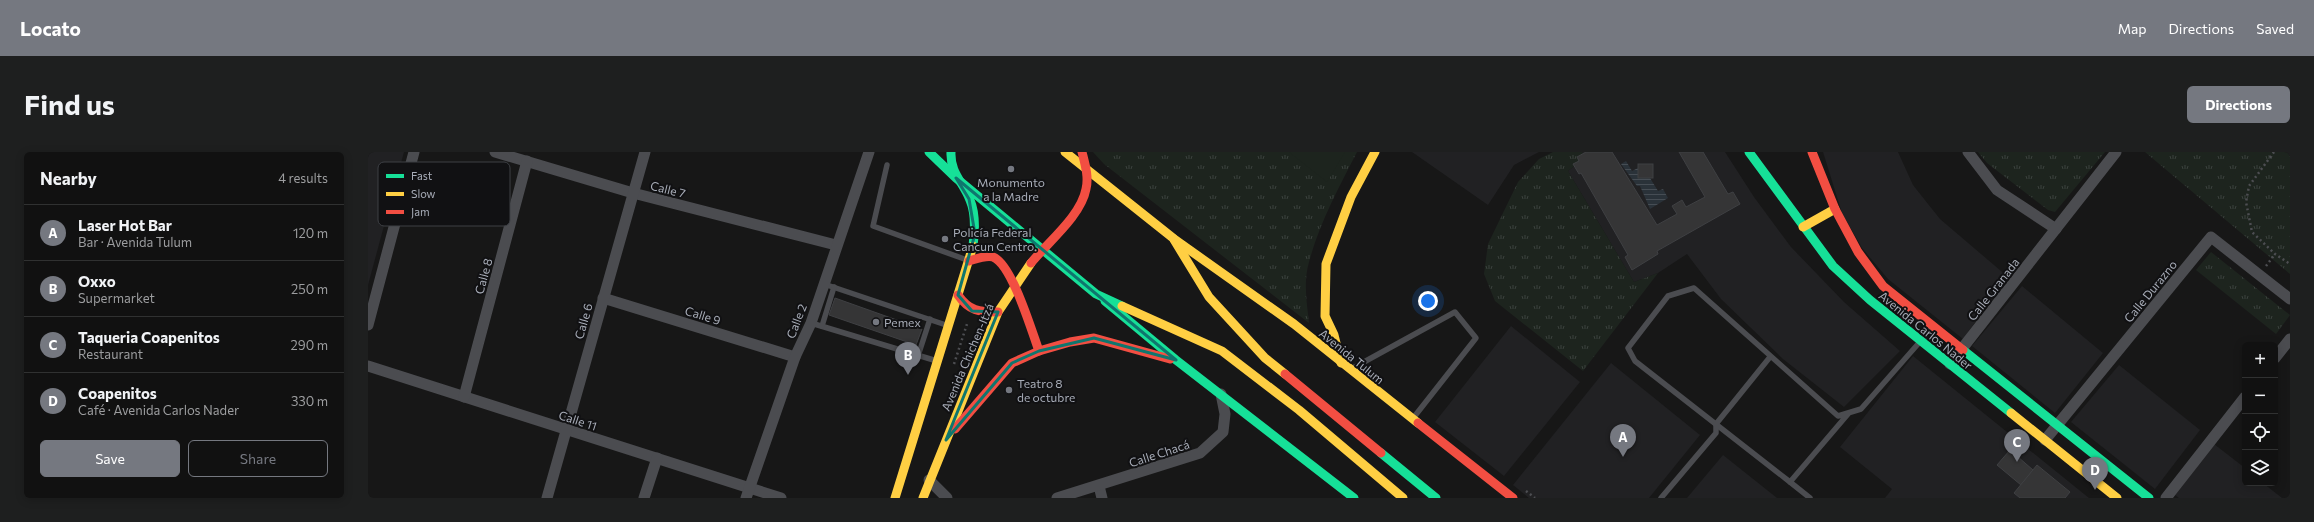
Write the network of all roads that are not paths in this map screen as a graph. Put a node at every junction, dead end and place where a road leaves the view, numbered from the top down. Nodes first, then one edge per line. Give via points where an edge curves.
1 (414, 152) edge
2 (495, 152) edge
3 (645, 152) edge
4 (869, 152) edge
5 (929, 152) edge
6 (951, 152) edge
7 (1065, 152) edge
8 (1082, 152) edge
9 (1375, 152) edge
10 (1749, 152) edge
11 (1812, 152) edge
12 (1968, 152) edge
13 (2116, 152) edge
14 (526, 161) junction
15 (411, 162) edge
16 (887, 165) dead end
17 (1087, 170) junction
18 (956, 178) junction
19 (633, 193) junction
20 (1835, 209) junction
21 (510, 222) edge
22 (394, 226) edge
23 (509, 226) edge
24 (1803, 227) junction
25 (2056, 229) junction
26 (1173, 238) junction
27 (836, 246) junction
28 (1043, 248) junction
29 (968, 261) junction
30 (829, 285) junction
31 (1014, 285) junction
32 (1096, 294) junction
33 (958, 295) junction
34 (603, 298) junction
35 (2290, 299) edge
36 (998, 312) junction
37 (930, 320) junction
38 (811, 322) junction
39 (368, 325) edge
40 (822, 326) junction
41 (949, 326) junction
42 (1933, 326) junction
43 (2290, 339) edge
44 (1921, 341) junction
45 (1962, 349) junction
46 (1039, 351) junction
47 (2278, 354) edge
48 (918, 356) junction
49 (796, 357) junction
50 (1770, 357) junction
51 (1176, 360) junction
52 (938, 361) junction
53 (1342, 363) junction
54 (1950, 364) junction
55 (368, 366) edge
56 (1350, 370) junction
57 (1221, 394) junction
58 (464, 397) junction
59 (2242, 401) edge
60 (1848, 414) junction
61 (1413, 419) junction
62 (1716, 424) junction
63 (2058, 425) junction
64 (565, 430) junction
65 (946, 440) junction
66 (2045, 440) junction
67 (657, 458) junction
68 (929, 480) junction
69 (1790, 482) junction
70 (1099, 486) junction
71 (747, 493) edge
72 (1352, 497) edge
73 (547, 498) edge
74 (644, 498) edge
75 (781, 498) edge
76 (896, 498) edge
77 (923, 498) edge
78 (947, 498) edge
79 (1058, 498) edge
80 (1102, 498) edge
81 (1403, 498) edge
82 (1437, 498) edge
83 (1513, 498) edge
84 (1661, 498) edge
85 (1810, 498) edge
86 (2118, 498) edge
87 (2149, 498) edge
88 (2166, 498) edge

1 - 15 street
2 - 14 street, Calle 7
3 - 19 street, Calle 6
4 - 27 street, Calle 2
5 - 18 main road
6 - 18 main road, Avenida Chichen-Itzá via 950,167
7 - 17 main road, Avenida Tulum
8 - 17 main road, Avenida Chichen-Itzá
9 - 53 main road via 1351,197 1326,264 1325,316 1334,335
10 - 24 main road, Avenida Carlos Nader
11 - 20 main road, Avenida Carlos Nader
12 - 25 street via 1997,190
13 - 25 street, Calle Granada
14 - 19 street, Calle 7
14 - 21 street, Calle 8
16 - 29 lane via 873,226
17 - 26 main road, Avenida Tulum
17 - 28 main road, Avenida Chichen-Itzá via 1086,194 1073,216
18 - 28 main road
18 - 29 main road, Avenida Chichen-Itzá via 970,199 973,216 975,234
19 - 27 street, Calle 7
19 - 34 street, Calle 6
20 - 24 main road
20 - 42 main road, Avenida Carlos Nader via 1858,252 1883,286
22 - 39 street
23 - 58 street, Calle 8
24 - 44 main road, Avenida Carlos Nader via 1832,266
25 - 45 street, Calle Granada
26 - 53 main road, Avenida Tulum via 1294,324
26 - 82 main road, Avenida Tulum via 1209,297 1265,358
27 - 30 street, Calle 2
28 - 31 main road, Avenida Chichen-Itzá
28 - 32 main road
29 - 31 main road via 988,256 995,257 1009,272
29 - 33 main road, Avenida Chichen-Itzá
30 - 37 lane
30 - 38 street, Calle 2
30 - 40 lane
31 - 36 main road, Avenida Chichen-Itzá
31 - 46 main road
32 - 51 main road
32 - 81 main road via 1222,351 1299,410
33 - 36 main road via 972,311
33 - 41 main road, Avenida Chichen-Itzá
34 - 49 street, Calle 9
34 - 64 street, Calle 6
35 - 63 street, Calle Durazno via 2211,237
36 - 65 main road, Avenida Chichen-Itzá
37 - 41 lane
37 - 48 lane
38 - 40 lane
38 - 49 street, Calle 2
40 - 48 lane
41 - 52 main road, Avenida Chichen-Itzá
42 - 44 lane
42 - 45 main road, Avenida Carlos Nader
43 - 47 street
44 - 54 main road, Avenida Carlos Nader
44 - 60 lane via 1861,409
45 - 54 street, Calle Granada
45 - 63 main road, Avenida Carlos Nader
46 - 51 main road via 1094,338
46 - 65 main road via 1012,363
48 - 52 lane
49 - 71 street, Calle 2
50 - 60 lane via 1838,416
50 - 62 lane
50 - 62 lane via 1694,288 1668,296 1628,348 1635,361
51 - 57 main road
52 - 76 main road, Avenida Chichen-Itzá
53 - 56 main road, Avenida Tulum
54 - 66 main road, Avenida Carlos Nader
55 - 58 street, Calle 11
56 - 61 main road, Avenida Tulum
56 - 61 lane via 1455,312 1476,338
57 - 70 street, Calle Chacá via 1225,414 1224,432 1200,453
57 - 72 main road
58 - 64 street, Calle 11
59 - 88 street
60 - 69 lane
61 - 83 main road, Avenida Tulum
62 - 69 lane
62 - 84 lane via 1716,433
63 - 66 street, Calle Durazno
63 - 87 main road, Avenida Carlos Nader
64 - 67 street, Calle 11
64 - 73 street, Calle 6
65 - 68 main road, Avenida Chichen-Itzá
66 - 86 main road, Avenida Carlos Nader
67 - 71 street, Calle 11
67 - 74 street
68 - 77 main road, Avenida Chichen-Itzá
68 - 78 street
69 - 85 lane
70 - 79 street, Calle Chacá
70 - 80 street
71 - 75 street, Calle 11

